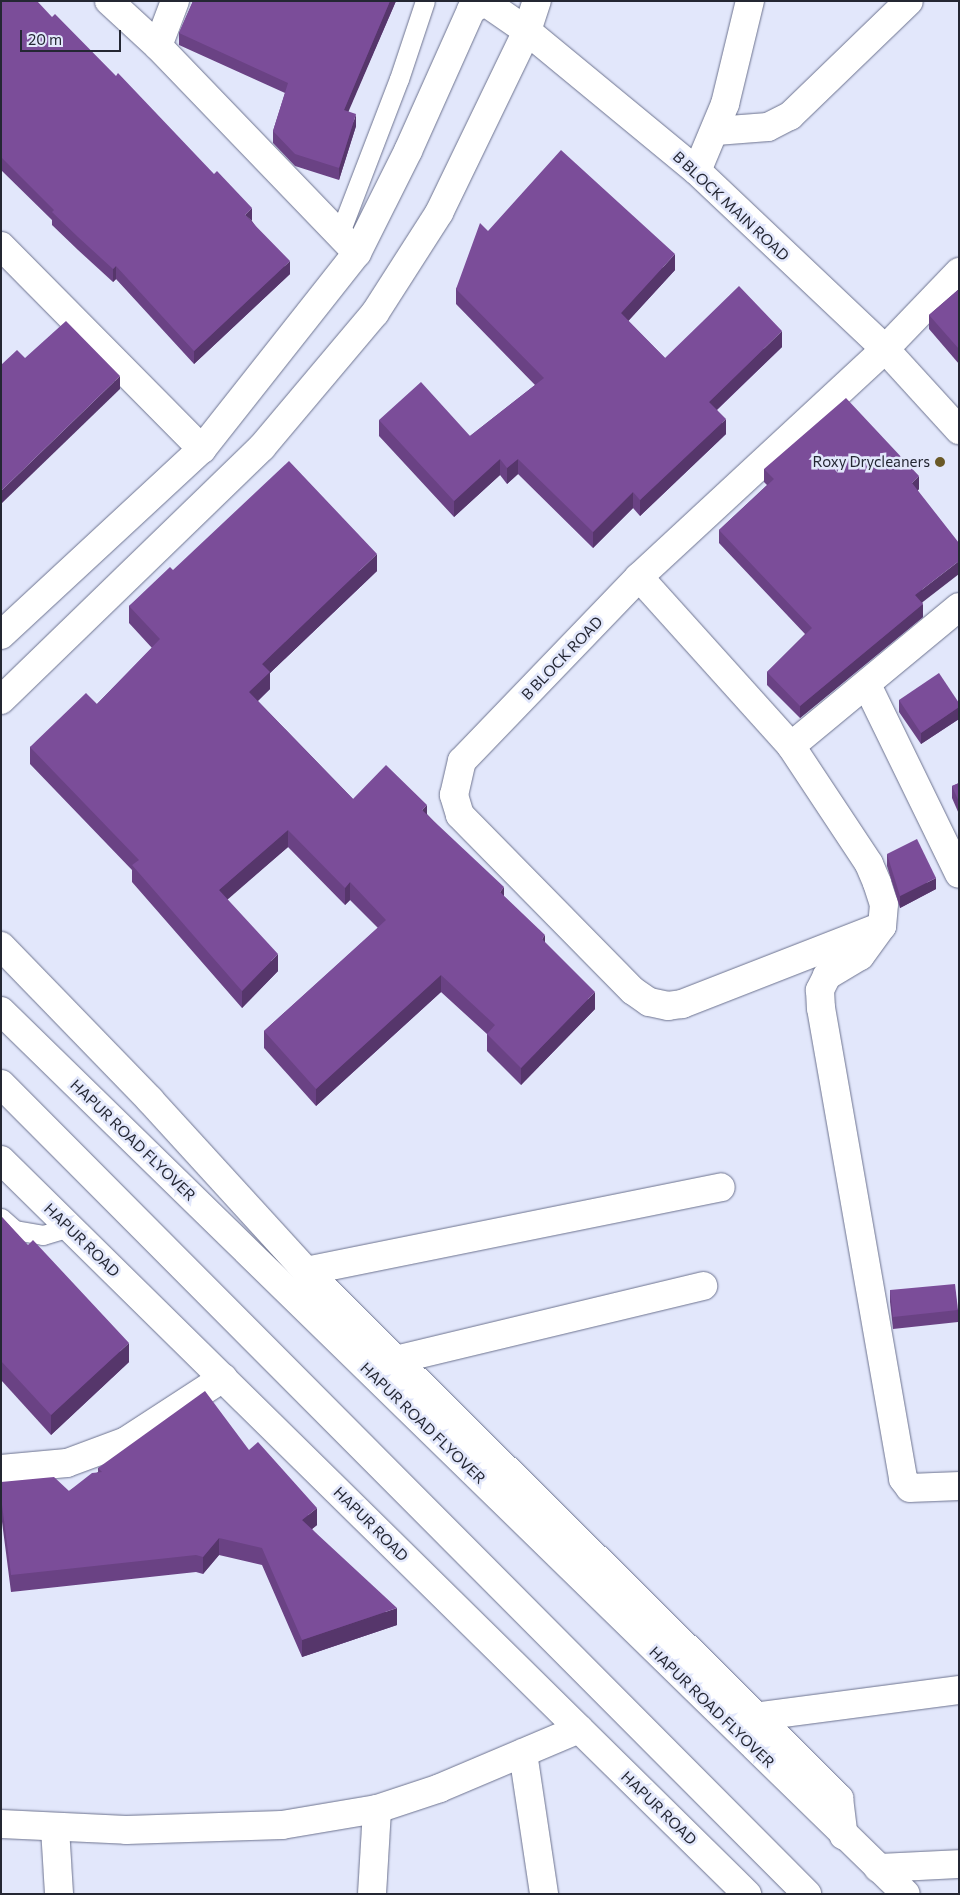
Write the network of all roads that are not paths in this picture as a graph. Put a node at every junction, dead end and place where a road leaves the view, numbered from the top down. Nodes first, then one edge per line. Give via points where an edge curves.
1 (109, 1) edge
2 (175, 1) edge
3 (425, 1) edge
4 (537, 1) edge
5 (750, 1) edge
6 (909, 1) edge
7 (485, 2) edge
8 (527, 31) junction
9 (158, 46) junction
10 (716, 130) junction
11 (697, 171) junction
12 (348, 244) junction
13 (1, 246) edge
14 (959, 272) edge
15 (885, 349) junction
16 (959, 430) edge
17 (202, 449) junction
18 (639, 577) junction
19 (959, 607) edge
20 (1, 635) edge
21 (868, 684) junction
22 (1, 700) edge
23 (791, 746) junction
24 (959, 874) edge
25 (882, 926) junction
26 (1, 946) edge
27 (1, 1010) edge
28 (1, 1084) edge
29 (1, 1160) edge
30 (721, 1187) dead end
31 (1, 1218) edge
32 (70, 1227) junction
33 (306, 1271) junction
34 (703, 1286) dead end
35 (395, 1360) junction
36 (223, 1378) junction
37 (1, 1469) edge
38 (959, 1486) edge
39 (959, 1690) edge
40 (753, 1717) junction
41 (579, 1729) junction
42 (523, 1753) junction
43 (377, 1809) junction
44 (1, 1824) edge
45 (55, 1828) junction
46 (844, 1836) junction
47 (959, 1864) edge
48 (878, 1868) junction
49 (744, 1890) edge
50 (59, 1894) edge
51 (372, 1894) edge
52 (544, 1894) edge
53 (769, 1894) edge
54 (807, 1894) edge
55 (906, 1894) edge

1 - 9 street
2 - 9 street
3 - 12 lane
4 - 8 street
5 - 10 street
6 - 10 street via 790,116 768,127
7 - 8 street, B BLOCK MAIN ROAD
7 - 12 street via 472,10 408,151
8 - 11 street, B BLOCK MAIN ROAD
8 - 22 street via 439,213 375,313 262,447
9 - 12 street
10 - 11 street via 703,151
11 - 15 street, B BLOCK MAIN ROAD
12 - 17 street
13 - 17 street
14 - 15 street, B BLOCK ROAD
15 - 16 street, B BLOCK MAIN ROAD
15 - 18 street, B BLOCK ROAD
17 - 20 street
18 - 23 street
18 - 25 street, B BLOCK ROAD via 462,761 454,795 460,815 633,991 649,1002 668,1006 682,1004
19 - 21 street
21 - 23 street
21 - 24 street
23 - 25 street via 869,864 884,904
25 - 38 street via 860,956 827,976 820,990 821,1008 903,1479 910,1488
26 - 33 street via 150,1100
27 - 46 street, HAPUR ROAD FLYOVER
28 - 54 street
29 - 32 street, HAPUR ROAD
30 - 33 street
31 - 32 lane via 15,1230 43,1235
32 - 36 street, HAPUR ROAD
33 - 35 street
34 - 35 street
35 - 40 street
36 - 37 street via 126,1441 67,1463
36 - 41 street, HAPUR ROAD
39 - 40 street
40 - 46 street via 839,1798
41 - 42 street
41 - 49 street, HAPUR ROAD
42 - 43 street via 440,1788
42 - 52 street
43 - 45 street via 282,1825
43 - 51 street
44 - 45 street
45 - 50 street
46 - 48 street, HAPUR ROAD FLYOVER
47 - 48 street
48 - 55 street, HAPUR ROAD FLYOVER
49 - 53 street

